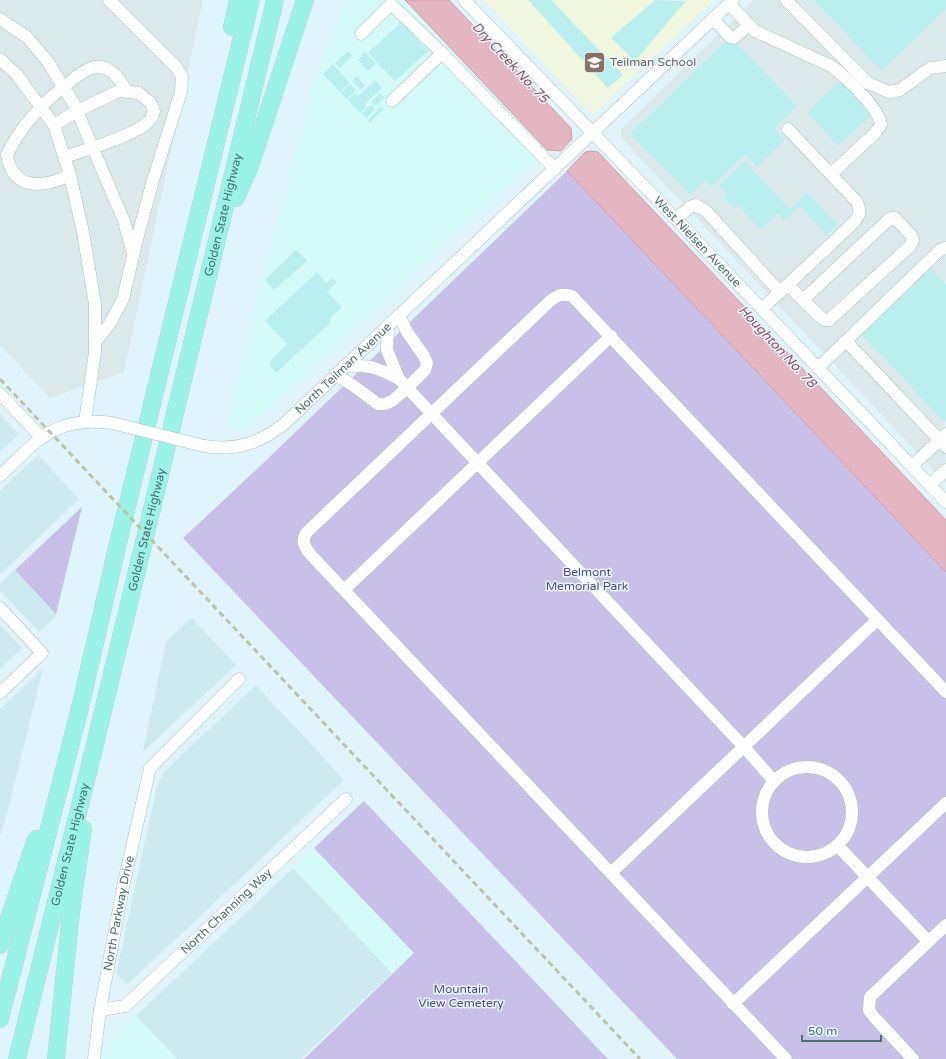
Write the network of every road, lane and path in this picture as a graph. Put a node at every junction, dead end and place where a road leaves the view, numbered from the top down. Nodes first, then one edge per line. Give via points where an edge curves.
1 (109, 0) edge
2 (238, 0) edge
3 (251, 0) edge
4 (275, 0) edge
5 (305, 0) edge
6 (786, 0) edge
7 (466, 1) edge
8 (731, 2) edge
9 (0, 18) edge
10 (713, 19) junction
11 (749, 25) junction
12 (361, 34) dead end
13 (442, 53) junction
14 (0, 59) edge
15 (946, 66) edge
16 (63, 86) junction
17 (127, 92) junction
18 (392, 100) dead end
19 (40, 106) junction
20 (77, 111) junction
21 (151, 119) junction
22 (54, 125) junction
23 (169, 129) junction
24 (788, 129) dead end
25 (593, 132) junction
26 (93, 148) junction
27 (64, 157) junction
28 (555, 169) junction
29 (831, 174) junction
30 (70, 175) junction
31 (676, 219) junction
32 (217, 240) junction
33 (830, 246) junction
34 (946, 248) edge
35 (133, 255) junction
36 (844, 261) junction
37 (784, 288) junction
38 (803, 300) junction
39 (762, 309) junction
40 (399, 315) junction
41 (171, 322) junction
42 (388, 325) junction
43 (611, 336) junction
44 (846, 341) junction
45 (95, 342) junction
46 (344, 366) junction
47 (818, 368) junction
48 (335, 375) junction
49 (403, 383) junction
50 (0, 394) edge
51 (432, 414) junction
52 (85, 422) junction
53 (944, 440) edge
54 (39, 441) junction
55 (478, 463) junction
56 (912, 466) junction
57 (946, 470) edge
58 (0, 476) edge
59 (930, 485) junction
60 (946, 502) edge
61 (344, 590) junction
62 (0, 608) edge
63 (877, 620) junction
64 (239, 679) dead end
65 (0, 692) edge
66 (946, 692) edge
67 (80, 708) junction
68 (95, 744) junction
69 (744, 747) junction
70 (773, 780) junction
71 (346, 798) dead end
72 (946, 803) edge
73 (837, 845) junction
74 (611, 873) junction
75 (867, 876) junction
76 (946, 925) edge
77 (928, 941) junction
78 (0, 945) edge
79 (733, 1004) junction
80 (100, 1010) junction
81 (0, 1019) edge
82 (17, 1059) edge
83 (56, 1059) edge
84 (94, 1059) edge
85 (786, 1059) edge
86 (913, 1059) edge

1 - 23 street via 182,76 181,92
2 - 41 highway
3 - 41 highway, Golden State Highway
4 - 32 highway, Golden State Highway
5 - 32 highway via 250,166
6 - 15 street via 868,83 889,92 900,90 930,68
7 - 25 street, West Nielsen Avenue
8 - 10 street, North Teilman Avenue
8 - 11 street
9 - 16 street via 27,37 48,62
10 - 11 street via 734,38
10 - 25 street, North Teilman Avenue
11 - 29 street via 762,35 832,66 879,115 882,125
12 - 13 street via 391,4
13 - 18 street
13 - 28 street
14 - 19 street via 17,75
16 - 17 street via 91,67 102,67 116,75
16 - 19 street
16 - 20 street
17 - 20 street via 119,91
17 - 21 street via 139,93 151,103 154,111
19 - 22 street
19 - 30 street via 12,144 7,155 8,161 19,178 31,184 47,184
20 - 22 street
20 - 26 street
21 - 23 street
21 - 26 street via 144,126
22 - 27 street
23 - 35 street
24 - 29 street
25 - 28 street, North Teilman Avenue
25 - 31 street, West Nielsen Avenue
26 - 27 street
26 - 35 street via 124,221
27 - 30 street
28 - 40 street, North Teilman Avenue
29 - 33 street via 857,202 860,209 858,217
30 - 45 street via 95,304
31 - 37 street via 690,207 700,207
31 - 39 street, West Nielsen Avenue
32 - 68 highway, Golden State Highway
33 - 36 street
33 - 37 street
34 - 44 street via 940,250
35 - 45 street via 123,299 109,325
36 - 38 street
36 - 38 street via 892,218 895,218 913,240 910,246 830,320 824,320
37 - 38 street
37 - 39 street
39 - 47 street, West Nielsen Avenue
40 - 42 street, North Teilman Avenue
40 - 49 street via 427,363 425,370
41 - 67 highway, Golden State Highway
42 - 46 street, North Teilman Avenue
42 - 49 street via 387,350
43 - 51 street via 572,296 558,296
43 - 55 street
43 - 63 street
44 - 47 street
44 - 53 street
45 - 52 street
46 - 48 street, North Teilman Avenue
46 - 49 street via 364,365 376,368
47 - 56 street, West Nielsen Avenue
48 - 49 street via 378,404 392,401
48 - 52 street, North Teilman Avenue, bridge via 284,424 261,440 239,447 204,446 112,423
49 - 51 street
50 - 54 street
51 - 55 street
51 - 61 street via 306,533 303,539 305,547
52 - 54 street, North Teilman Avenue via 56,429
53 - 56 street
54 - 58 street, North Teilman Avenue
55 - 61 street
55 - 69 street
56 - 59 street, West Nielsen Avenue
57 - 59 street
59 - 60 street, West Nielsen Avenue
61 - 74 street
62 - 65 street via 42,653
63 - 66 street
63 - 69 street
64 - 80 street, North Parkway Drive via 150,768 124,882
67 - 78 highway
67 - 81 highway, Golden State Highway
68 - 82 highway, Golden State Highway
68 - 83 highway via 71,912
69 - 70 street
69 - 74 street
70 - 73 street via 766,790 761,814 763,826 777,846 799,857 812,857 824,854
70 - 73 street via 795,767 807,766 820,768 841,781 852,804 852,816 849,828
71 - 80 street, North Channing Way via 125,1006
72 - 75 street
73 - 75 street
74 - 79 street
75 - 77 street
75 - 79 street
76 - 77 street
77 - 86 street via 870,997 869,1004 874,1017
79 - 85 street
80 - 84 street, North Parkway Drive

